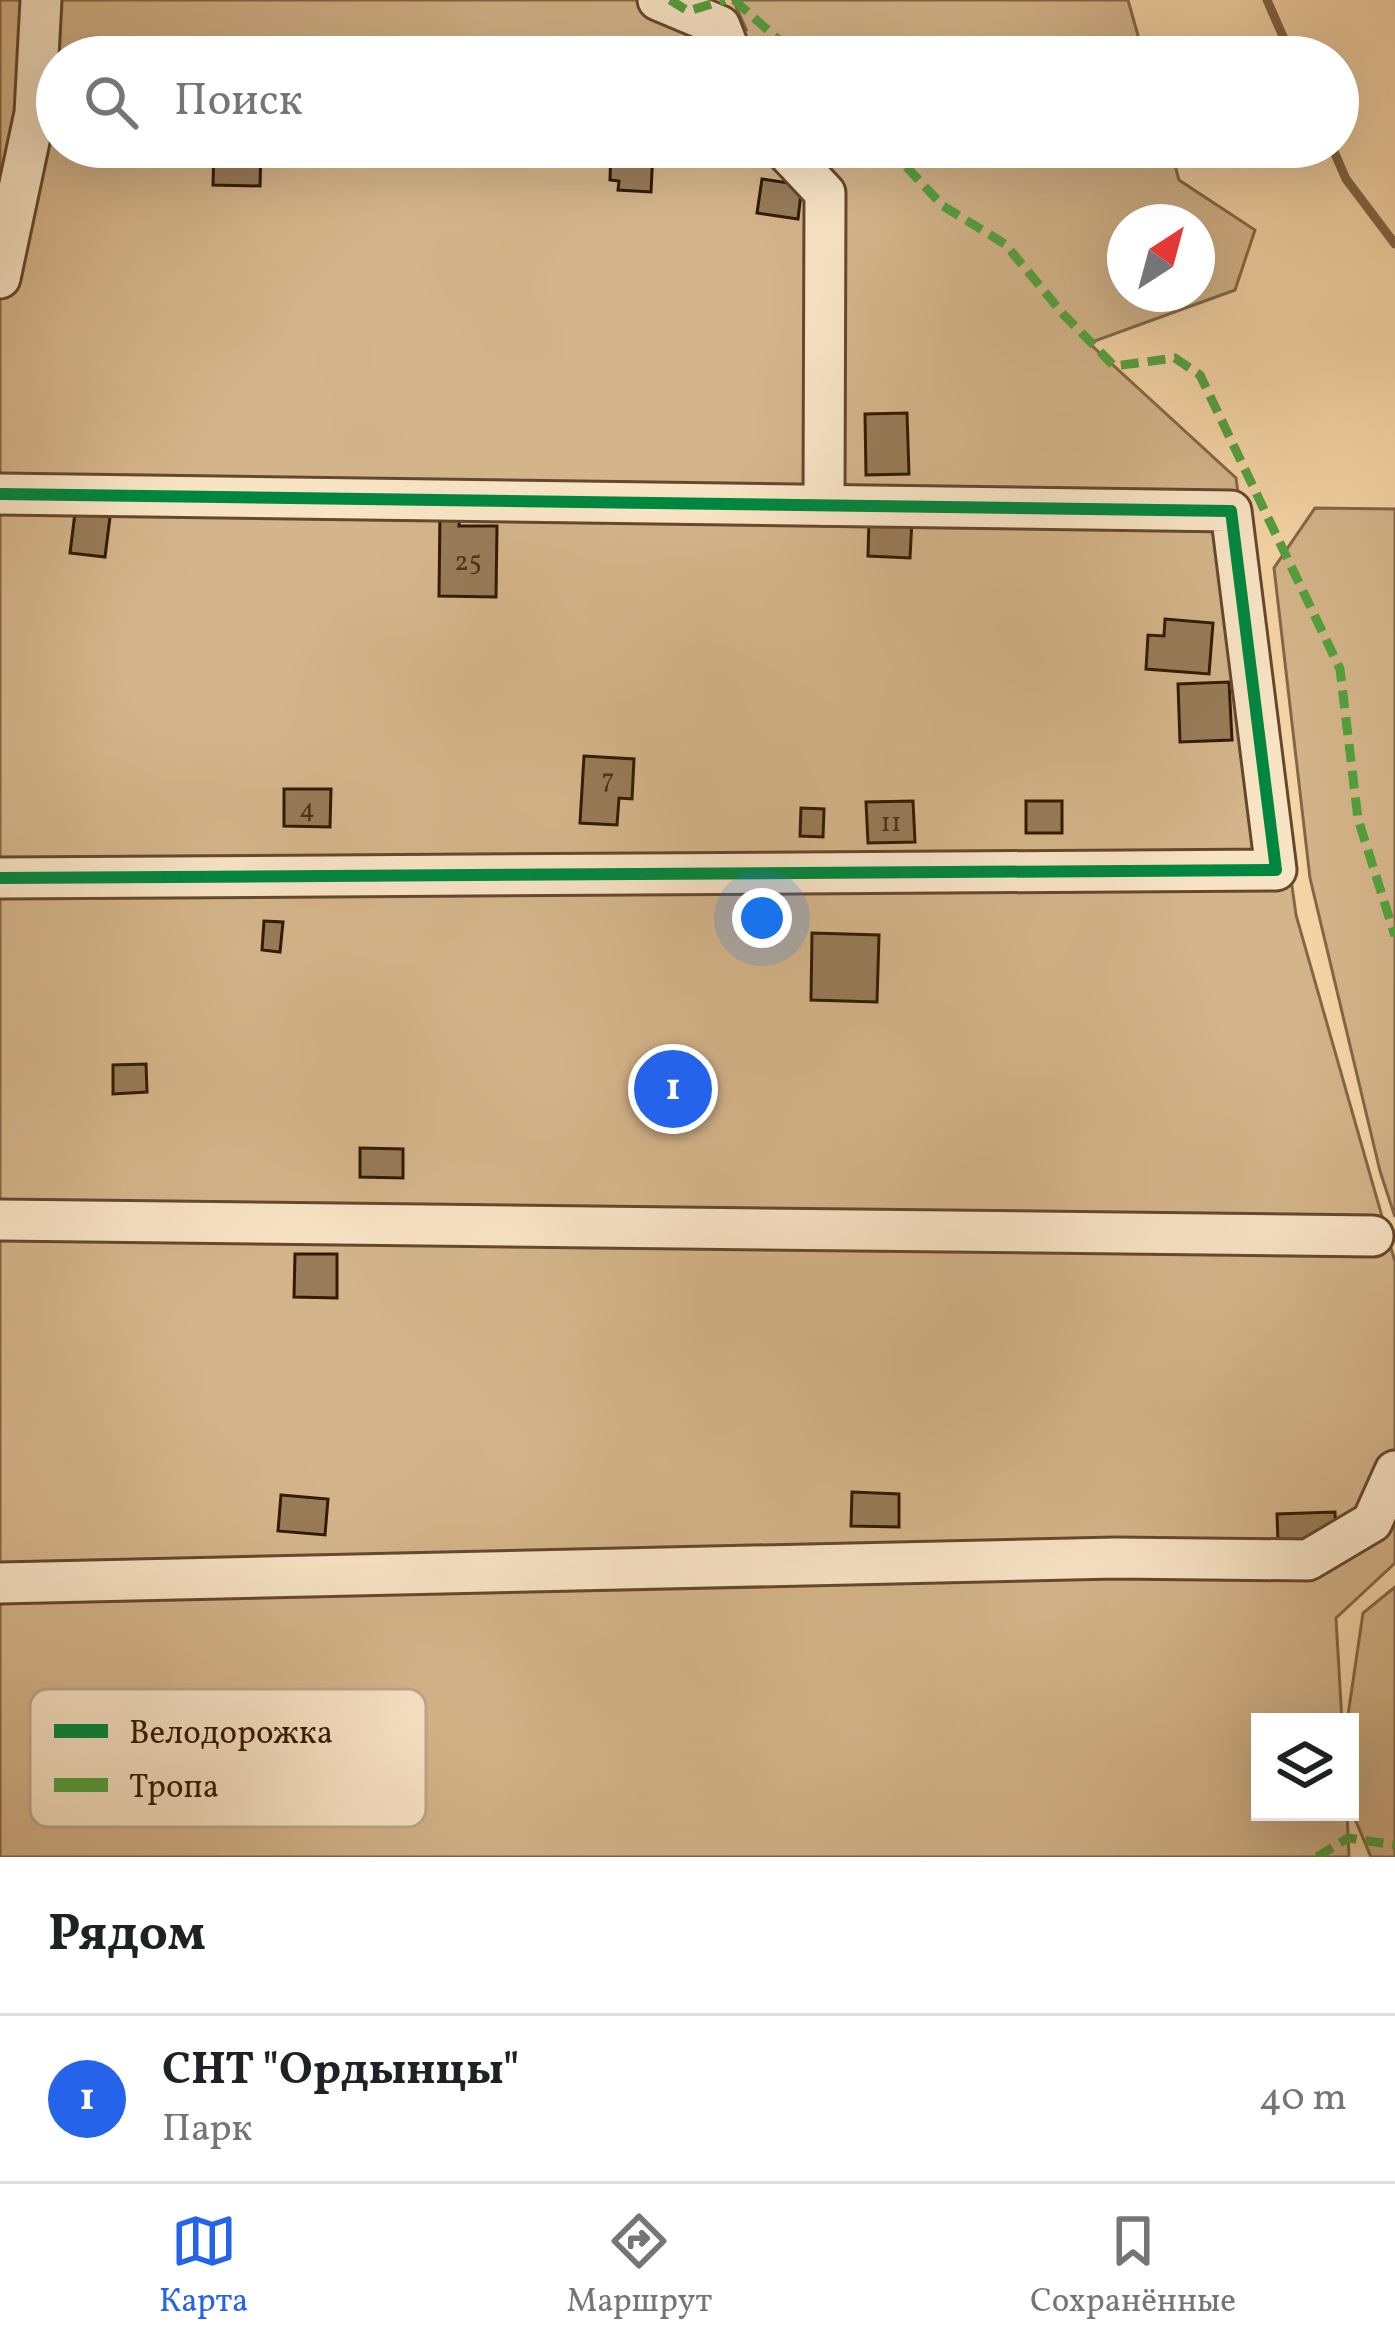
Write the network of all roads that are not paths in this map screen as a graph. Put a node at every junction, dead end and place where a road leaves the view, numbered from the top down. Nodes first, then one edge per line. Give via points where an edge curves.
1 (41, 0) edge
2 (658, 0) edge
3 (43, 36) edge
4 (724, 36) edge
5 (36, 150) edge
6 (802, 168) edge
7 (0, 278) edge
8 (0, 494) edge
9 (824, 505) junction
10 (0, 878) edge
11 (0, 1220) edge
12 (1373, 1236) dead end
13 (1395, 1472) edge
14 (0, 1582) edge

1 - 3 street
2 - 4 street via 720,26
5 - 7 street
6 - 9 street via 825,193
8 - 9 street
9 - 10 street via 1231,511 1276,870
11 - 12 street
13 - 14 street via 1372,1522 1308,1560

